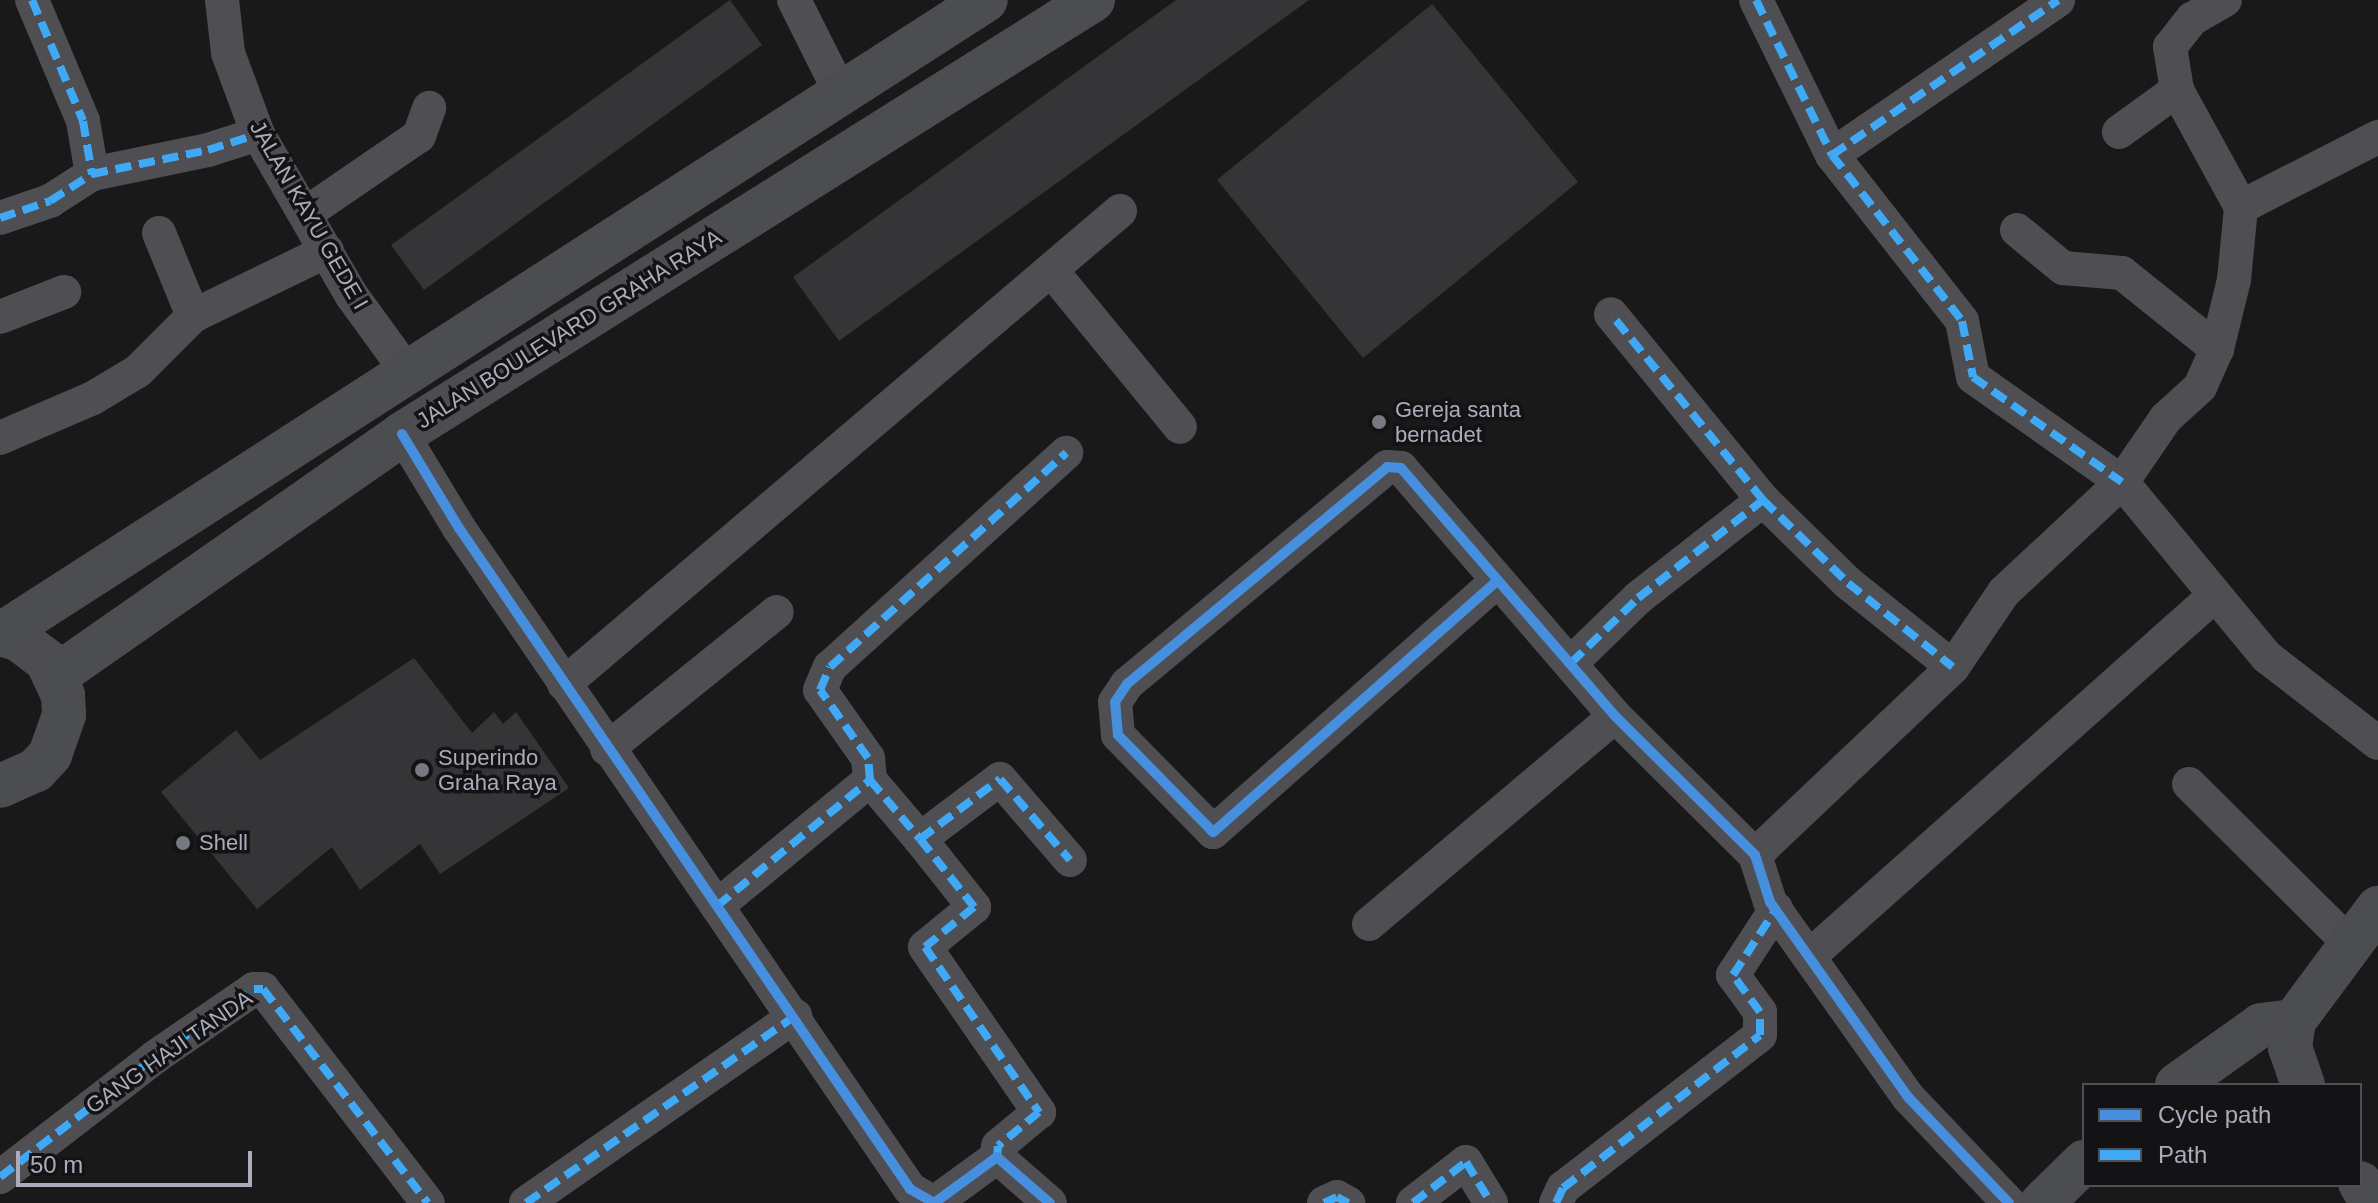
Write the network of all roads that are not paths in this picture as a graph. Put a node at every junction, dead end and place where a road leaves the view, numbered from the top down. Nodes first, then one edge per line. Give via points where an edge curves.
1 (32, 0) edge
2 (222, 0) edge
3 (794, 0) edge
4 (986, 0) edge
5 (1093, 0) edge
6 (1756, 0) edge
7 (2058, 0) edge
8 (2225, 0) edge
9 (2188, 10) edge
10 (839, 90) junction
11 (2177, 90) junction
12 (429, 108) dead end
13 (2119, 132) dead end
14 (258, 134) junction
15 (2378, 137) edge
16 (1832, 155) junction
17 (92, 174) junction
18 (2241, 207) junction
19 (1120, 211) dead end
20 (305, 214) junction
21 (0, 218) edge
22 (2017, 230) dead end
23 (159, 233) dead end
24 (327, 251) junction
25 (1051, 270) junction
26 (64, 292) dead end
27 (1611, 314) dead end
28 (193, 316) junction
29 (0, 317) edge
30 (2217, 349) junction
31 (408, 373) junction
32 (1180, 427) dead end
33 (402, 434) junction
34 (0, 438) edge
35 (1066, 453) dead end
36 (2122, 482) junction
37 (1763, 500) junction
38 (1497, 581) junction
39 (2214, 596) junction
40 (777, 612) dead end
41 (1, 634) edge
42 (1571, 663) junction
43 (1953, 667) junction
44 (57, 675) junction
45 (564, 684) junction
46 (1615, 716) junction
47 (2378, 743) edge
48 (607, 749) junction
49 (870, 780) junction
50 (2189, 784) dead end
51 (0, 786) edge
52 (920, 839) junction
53 (1755, 855) junction
54 (1070, 860) dead end
55 (717, 906) junction
56 (2378, 908) edge
57 (1776, 909) junction
58 (1369, 924) dead end
59 (2348, 942) junction
60 (1812, 954) junction
61 (795, 1016) junction
62 (2294, 1021) junction
63 (2180, 1083) edge
64 (2302, 1083) edge
65 (997, 1157) junction
66 (2082, 1164) edge
67 (0, 1177) edge
68 (428, 1203) edge
69 (526, 1203) edge
70 (934, 1203) edge
71 (1050, 1203) edge
72 (1324, 1203) edge
73 (1348, 1203) edge
74 (1413, 1203) edge
75 (1491, 1203) edge
76 (1556, 1203) edge
77 (2009, 1203) edge
78 (2042, 1203) edge

1 - 17 street via 83,121
2 - 14 street, JALAN KAYU GEDE I via 228,53
3 - 10 street
4 - 10 main road
5 - 33 main road, JALAN BOULEVARD GRAHA RAYA
6 - 16 street
7 - 16 street
8 - 9 street
9 - 11 street via 2170,47
10 - 31 main road
11 - 13 street
11 - 18 street
12 - 20 street via 419,136
14 - 17 street
14 - 20 street, JALAN KAYU GEDE I
15 - 18 street
16 - 36 street via 1962,321 1973,377
17 - 21 street via 50,201
18 - 30 street via 2234,280
19 - 25 street
20 - 24 street, JALAN KAYU GEDE I
22 - 30 street via 2063,268 2122,273
23 - 28 street
24 - 28 street
24 - 31 street, JALAN KAYU GEDE I via 352,296
25 - 32 street
25 - 45 street
26 - 29 street
27 - 37 street
28 - 34 street via 138,371 93,398
30 - 36 street via 2200,387 2166,418
31 - 41 main road
33 - 44 main road, JALAN BOULEVARD GRAHA RAYA
33 - 45 street via 417,465
35 - 49 street via 830,667 820,690 868,758
36 - 39 street
36 - 43 street via 2004,592
37 - 42 street via 1638,598
37 - 43 street via 1848,583
38 - 38 street via 1414,477 1387,467 1127,684 1115,702 1118,735 1213,832
38 - 42 street
39 - 47 street via 2267,657
39 - 60 street
40 - 48 street
41 - 44 main road via 34,648
42 - 46 street
43 - 53 street
44 - 51 main road via 64,715 55,745 36,770
45 - 48 street
46 - 53 street
46 - 58 street
48 - 55 street
49 - 52 street
49 - 55 street
50 - 59 street
52 - 54 street via 1000,779
52 - 65 street via 974,907 925,947 1039,1112 998,1146
53 - 57 street
55 - 61 street
56 - 59 main road
57 - 60 street
57 - 76 street via 1733,975 1760,1012 1760,1035 1563,1188
59 - 62 main road
60 - 77 street via 1908,1097
61 - 69 street
61 - 70 street via 910,1189
62 - 63 main road via 2261,1025
62 - 64 main road via 2290,1048
65 - 70 street
65 - 71 street
66 - 78 main road
67 - 68 street, GANG HAJI TANDA via 155,1057 254,989 263,989
72 - 73 street via 1337,1197
74 - 75 street via 1466,1162

